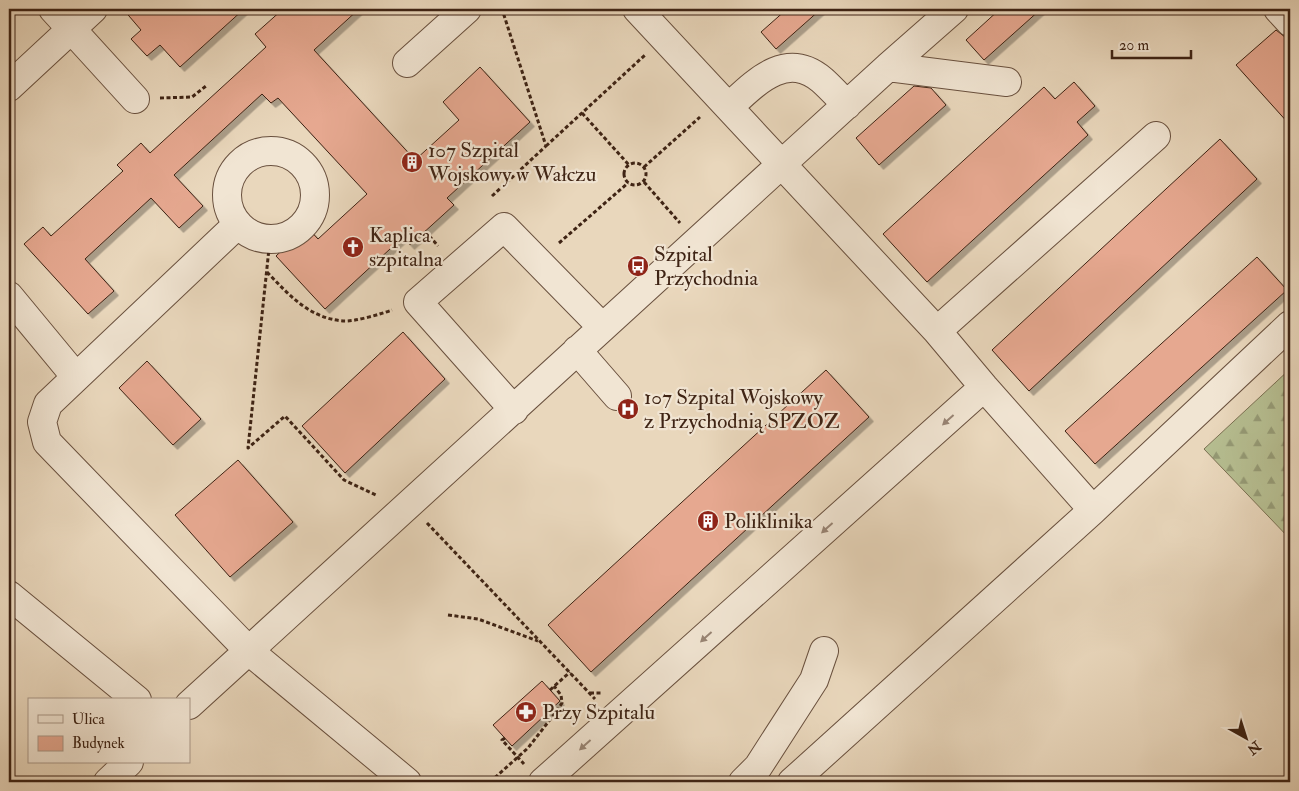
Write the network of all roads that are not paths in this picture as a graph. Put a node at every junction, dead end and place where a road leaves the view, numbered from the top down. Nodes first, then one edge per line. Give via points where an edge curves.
1 (93, 9) edge
2 (466, 9) edge
3 (637, 9) edge
4 (954, 9) edge
5 (1278, 9) edge
6 (62, 19) edge
7 (1290, 22) edge
8 (407, 63) dead end
9 (888, 67) junction
10 (1007, 82) dead end
11 (9, 87) edge
12 (134, 99) road end
13 (725, 102) junction
14 (847, 106) junction
15 (1156, 136) dead end
16 (783, 164) junction
17 (238, 224) junction
18 (9, 296) edge
19 (1290, 325) edge
20 (602, 327) junction
21 (937, 331) junction
22 (577, 350) junction
23 (76, 377) junction
24 (984, 387) junction
25 (616, 396) dead end
26 (514, 410) junction
27 (1093, 510) junction
28 (9, 595) edge
29 (249, 651) junction
30 (824, 651) dead end
31 (135, 698) edge
32 (190, 704) edge
33 (127, 764) edge
34 (108, 782) edge
35 (407, 782) edge
36 (544, 782) edge
37 (743, 782) edge
38 (792, 782) edge

1 - 6 street
2 - 8 street
3 - 13 street
4 - 9 street
5 - 7 street
6 - 11 street
6 - 12 street
9 - 10 street
9 - 14 street
13 - 14 street via 761,78 785,68 800,68 821,79
13 - 16 street
14 - 16 street
15 - 21 street
16 - 20 street
16 - 21 street
17 - 17 street via 230,211 228,182 246,158 260,152 275,151 301,163 310,175 314,205 298,229 270,238 258,237
17 - 23 street
18 - 23 street
19 - 27 street
20 - 22 street
20 - 26 street via 504,227 418,302
21 - 24 street
22 - 25 street
22 - 26 street
23 - 29 street via 48,404 42,422 47,442
24 - 27 street
24 -> 36 street
26 - 29 street
27 - 38 street
28 - 31 street
29 - 32 street
29 - 35 street
30 - 37 street via 814,680 758,767
33 - 34 street

